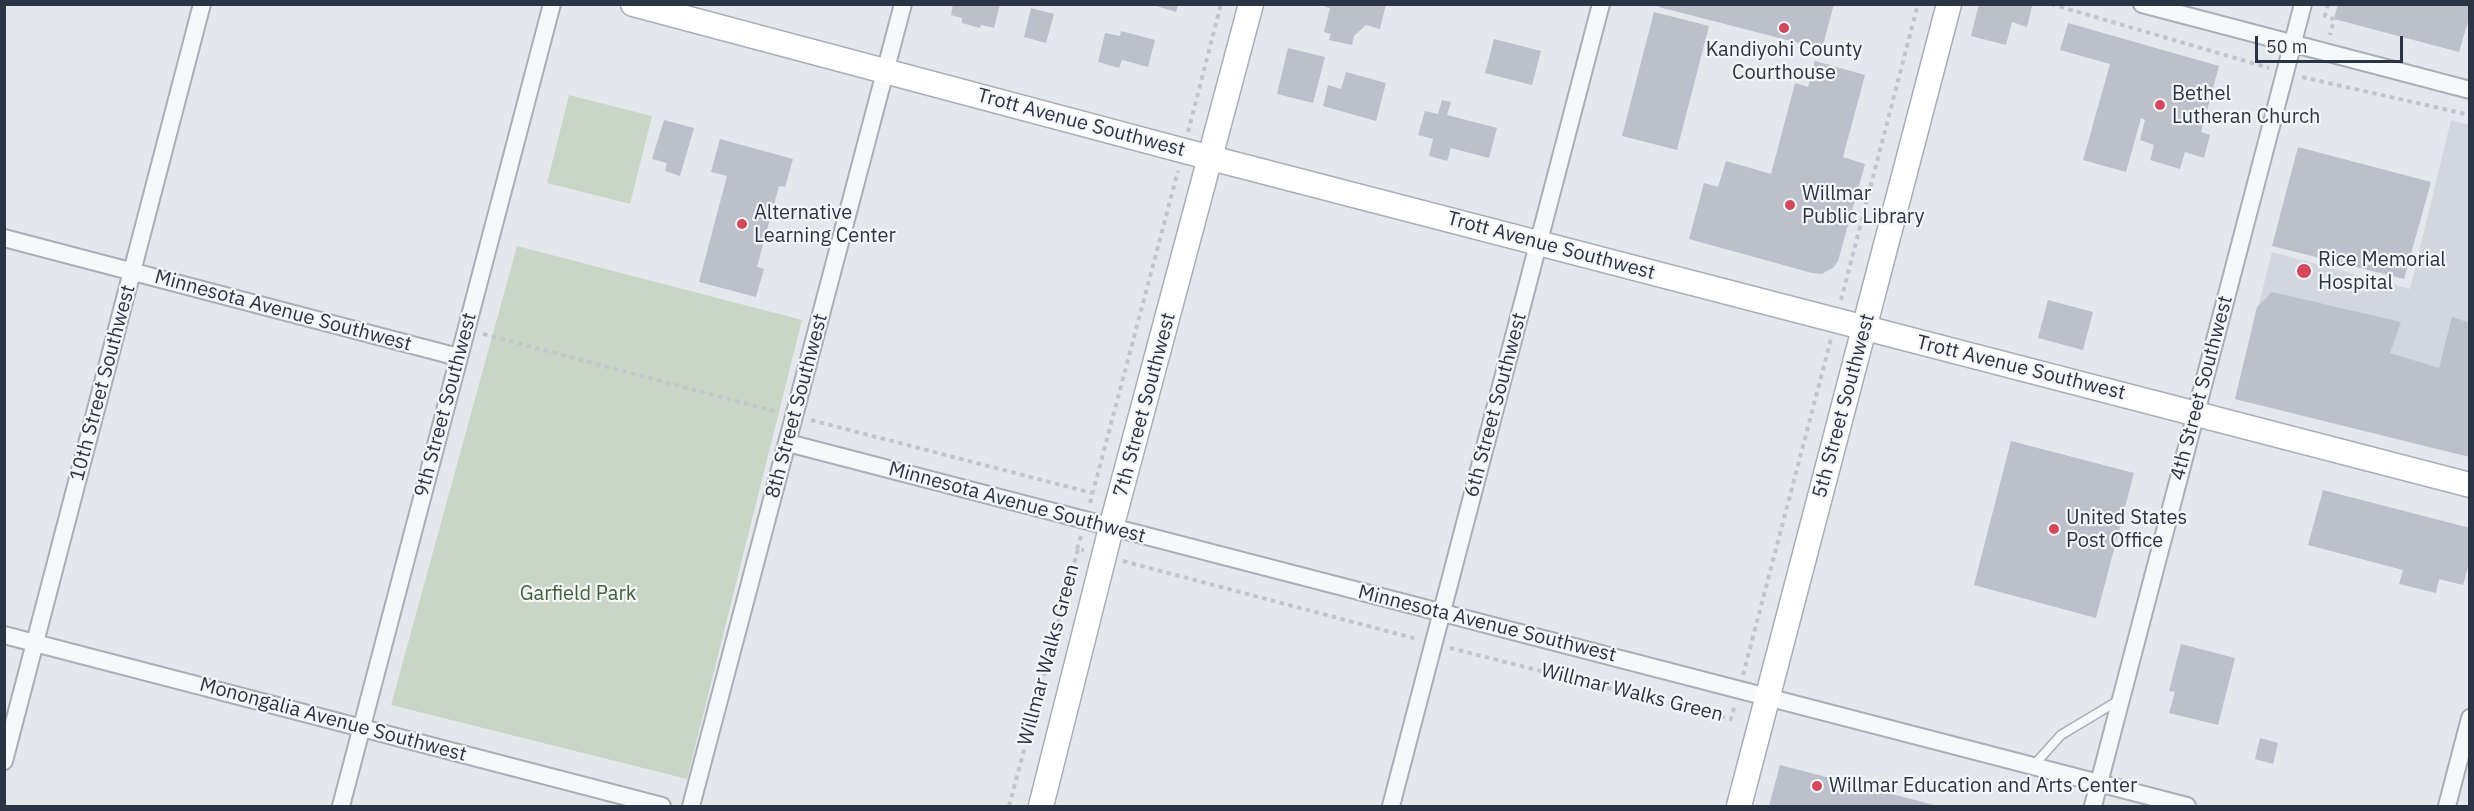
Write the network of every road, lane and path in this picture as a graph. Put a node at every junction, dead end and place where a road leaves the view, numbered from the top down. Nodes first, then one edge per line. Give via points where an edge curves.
1 (202, 4) edge
2 (552, 4) edge
3 (633, 4) edge
4 (903, 4) edge
5 (1251, 4) edge
6 (1601, 4) edge
7 (1918, 4) edge
8 (1949, 4) edge
9 (2051, 4) edge
10 (2142, 4) edge
11 (2303, 4) edge
12 (2293, 44) junction
13 (2275, 69) dead end
14 (886, 71) junction
15 (2295, 75) dead end
16 (2469, 90) edge
17 (2469, 115) edge
18 (1211, 158) junction
19 (4, 238) edge
20 (1538, 242) junction
21 (132, 272) junction
22 (1836, 320) junction
23 (1865, 328) junction
24 (458, 357) junction
25 (2195, 414) junction
26 (788, 443) junction
27 (2469, 485) edge
28 (1111, 528) junction
29 (1104, 556) junction
30 (1442, 612) junction
31 (4, 635) edge
32 (35, 643) junction
33 (1435, 644) junction
34 (1739, 690) junction
35 (1768, 697) junction
36 (2121, 699) junction
37 (2469, 718) edge
38 (362, 727) junction
39 (4, 761) edge
40 (2033, 766) junction
41 (2099, 783) junction
42 (341, 807) edge
43 (662, 807) edge
44 (691, 807) edge
45 (1010, 807) edge
46 (1041, 807) edge
47 (1391, 807) edge
48 (1739, 807) edge
49 (2093, 807) edge
50 (2187, 807) edge
51 (2447, 807) edge

1 - 21 street, 10th Street Southwest
2 - 24 street, 9th Street Southwest
3 - 14 street, Trott Avenue Southwest
4 - 14 street, 8th Street Southwest
5 - 18 street, 7th Street Southwest
6 - 20 street, 6th Street Southwest
7 - 22 path, Willmar Walks Green
8 - 23 street, 5th Street Southwest
9 - 13 path
10 - 12 street
11 - 12 street, 4th Street Southwest
12 - 16 street
12 - 25 street, 4th Street Southwest
14 - 18 street, Trott Avenue Southwest
14 - 26 street, 8th Street Southwest
15 - 17 path
18 - 20 street, Trott Avenue Southwest
18 - 28 street, 7th Street Southwest
19 - 21 street, Minnesota Avenue Southwest
20 - 22 street, Trott Avenue Southwest
20 - 30 street, 6th Street Southwest
21 - 24 street, Minnesota Avenue Southwest
21 - 32 street, 10th Street Southwest
22 - 23 street, Trott Avenue Southwest
22 - 34 path, Willmar Walks Green
23 - 25 street, Trott Avenue Southwest
23 - 35 street, 5th Street Southwest
24 - 38 street, 9th Street Southwest
25 - 27 street, Trott Avenue Southwest
25 - 36 street, 4th Street Southwest
26 - 28 street, Minnesota Avenue Southwest
26 - 44 street, 8th Street Southwest
28 - 29 street, 7th Street Southwest
28 - 30 street, Minnesota Avenue Southwest
29 - 33 path, Willmar Walks Green
29 - 45 path, Willmar Walks Green via 1077,549
29 - 46 street, 7th Street Southwest
30 - 33 street, 6th Street Southwest
30 - 34 street, Minnesota Avenue Southwest
31 - 32 street, Monongalia Avenue Southwest
32 - 38 street, Monongalia Avenue Southwest
32 - 39 street, 10th Street Southwest
33 - 34 path, Willmar Walks Green via 1731,719
33 - 47 street, 6th Street Southwest
34 - 35 street, Minnesota Avenue Southwest
35 - 40 street, Minnesota Avenue Southwest
35 - 48 street, 5th Street Southwest
36 - 40 lane via 2061,735
36 - 41 street, 4th Street Southwest
37 - 51 street
38 - 42 street, 9th Street Southwest
38 - 43 street, Monongalia Avenue Southwest
40 - 41 street, Minnesota Avenue Southwest
41 - 49 street, 4th Street Southwest
41 - 50 street, Minnesota Avenue Southwest

